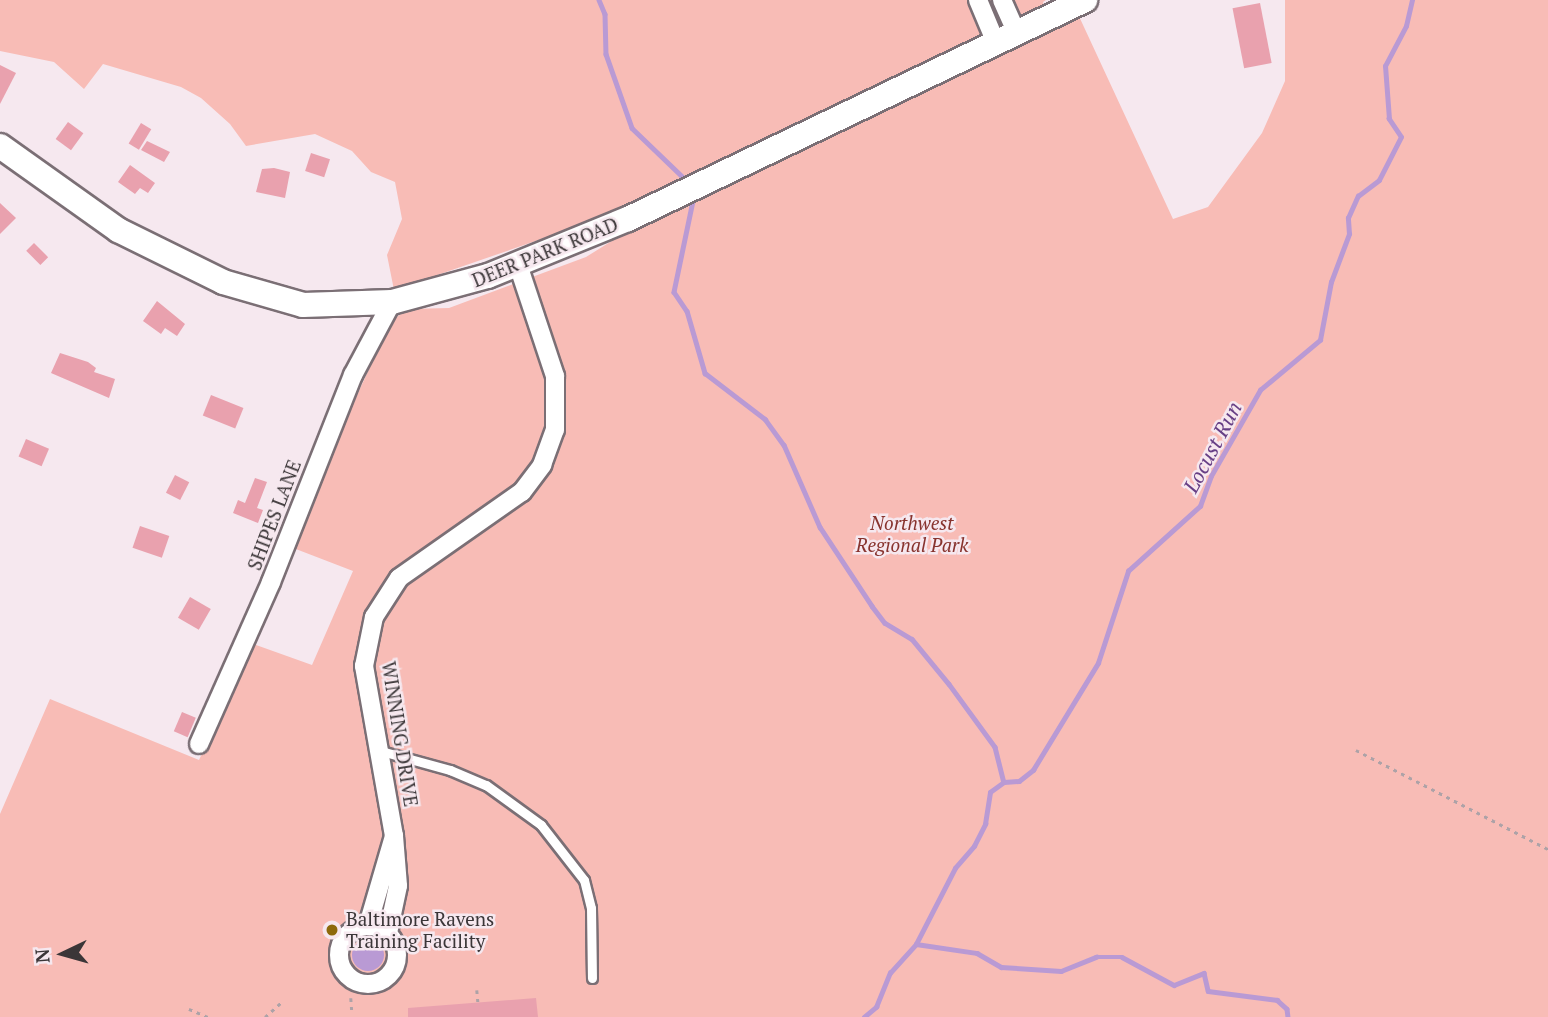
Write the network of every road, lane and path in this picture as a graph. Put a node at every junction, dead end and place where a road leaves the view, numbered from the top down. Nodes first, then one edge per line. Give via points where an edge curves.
1 (978, 0) edge
2 (1002, 0) edge
3 (1085, 0) edge
4 (1007, 38) junction
5 (0, 146) edge
6 (518, 265) junction
7 (391, 302) junction
8 (199, 744) dead end
9 (1356, 750) dead end
10 (381, 751) junction
11 (394, 836) junction
12 (1548, 849) edge
13 (368, 925) junction
14 (388, 933) junction
15 (592, 978) dead end
16 (477, 990) dead end
17 (351, 998) dead end
18 (283, 1001) dead end
19 (478, 1002) dead end
20 (189, 1009) dead end
21 (352, 1012) dead end
22 (208, 1017) edge
23 (265, 1017) edge

1 - 4 street
2 - 4 street
3 - 4 street, DEER PARK ROAD
4 - 6 street, DEER PARK ROAD via 683,194
5 - 7 street, DEER PARK ROAD via 118,230 223,282 303,305
6 - 7 street, DEER PARK ROAD via 456,287
6 - 10 street, WINNING DRIVE via 555,376 555,430 542,465 522,492 422,560 384,597 374,617 365,666
7 - 8 street, SHIPES LANE via 353,376 271,582
9 - 12 path
10 - 11 street, WINNING DRIVE
10 - 15 lane via 486,785 541,825 584,880 591,908
11 - 13 street, WINNING DRIVE
11 - 14 street, WINNING DRIVE via 398,886
13 - 14 street
13 - 14 street, WINNING DRIVE via 344,938 339,957 346,974 362,984 381,981 394,968 397,950
16 - 19 path
17 - 21 path
18 - 23 path
20 - 22 path

